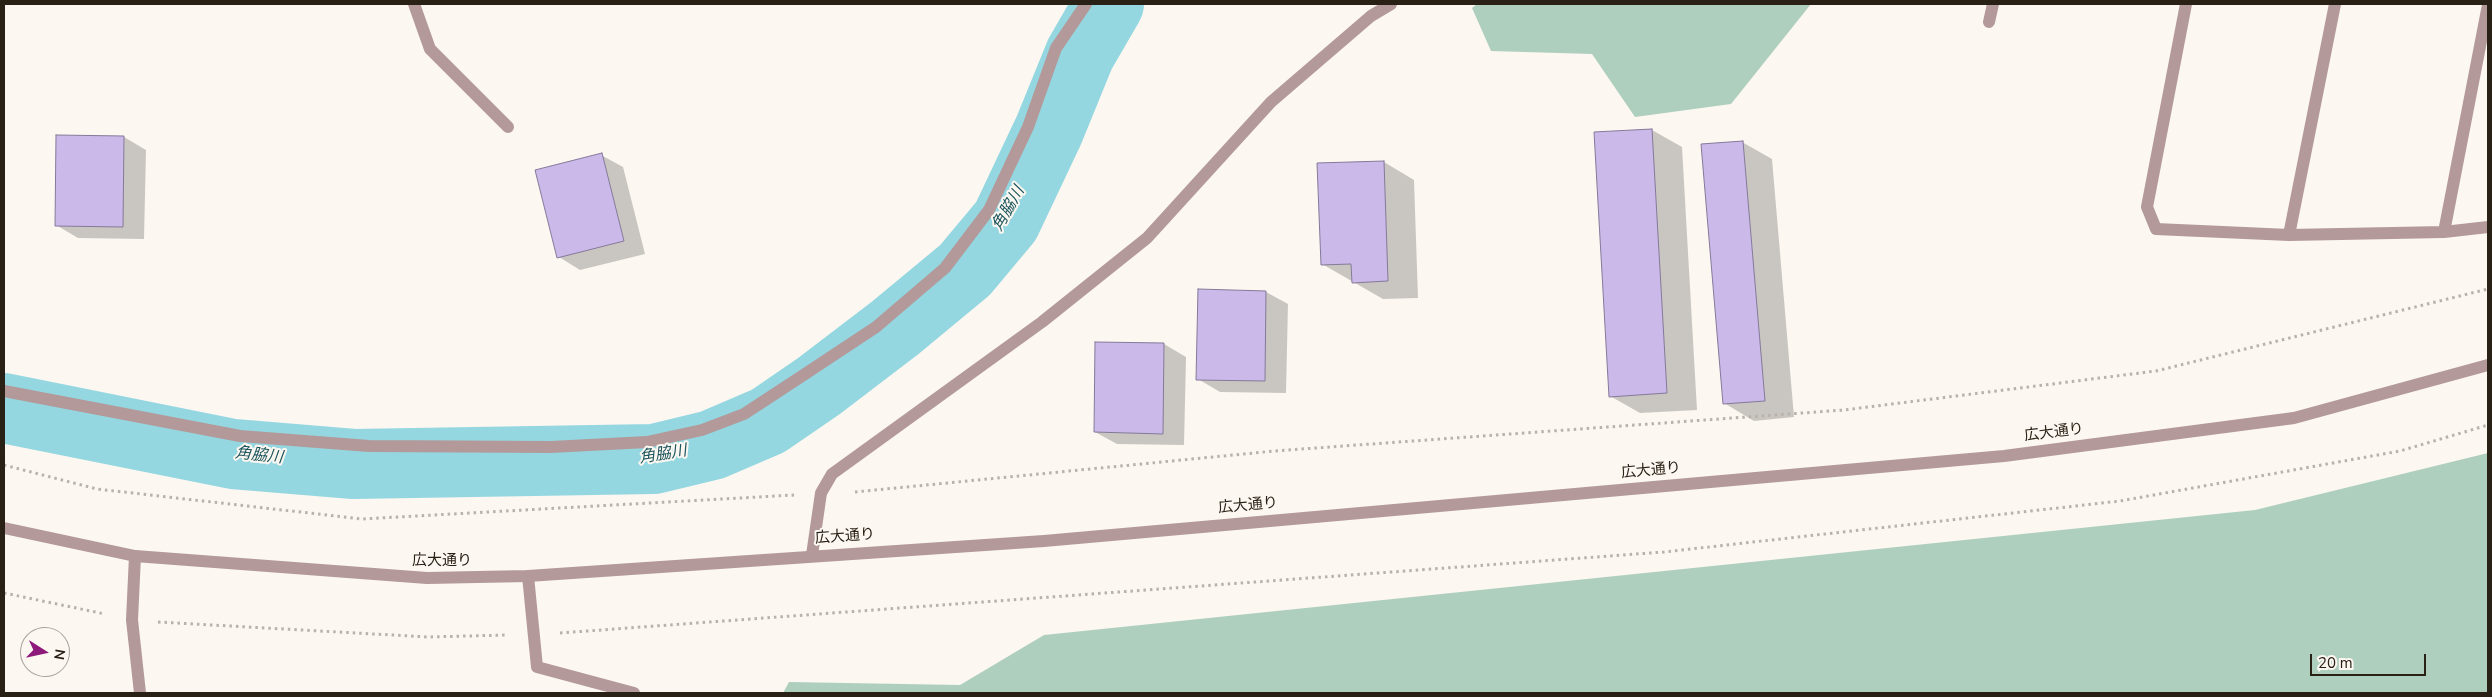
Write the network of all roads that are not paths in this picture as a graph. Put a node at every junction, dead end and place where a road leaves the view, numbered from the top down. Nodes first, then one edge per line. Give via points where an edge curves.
1 (414, 4) edge
2 (1086, 4) edge
3 (1391, 4) edge
4 (1993, 4) edge
5 (2186, 4) edge
6 (2335, 4) edge
7 (2488, 5) edge
8 (1989, 22) dead end
9 (508, 128) dead end
10 (2488, 227) edge
11 (2444, 232) junction
12 (2289, 234) junction
13 (2488, 364) edge
14 (4, 391) edge
15 (4, 528) edge
16 (812, 555) junction
17 (135, 556) junction
18 (528, 576) junction
19 (140, 693) edge
20 (634, 693) edge

1 - 9 street via 430,49
2 - 14 street via 1056,48 1028,127 989,210 945,268 876,327 744,414 702,430 647,442 550,446 369,446 240,436
3 - 16 street via 1371,16 1271,102 1147,238 1042,322 832,474 821,493
4 - 8 street
5 - 12 street via 2147,207 2156,229
6 - 12 street
7 - 11 street
10 - 11 street
11 - 12 street
13 - 16 street, 広大通り via 2294,418 2004,456 1044,541
15 - 17 street, 広大通り
16 - 18 street, 広大通り
17 - 18 street, 広大通り via 427,578
17 - 19 street via 132,620
18 - 20 street via 537,667

